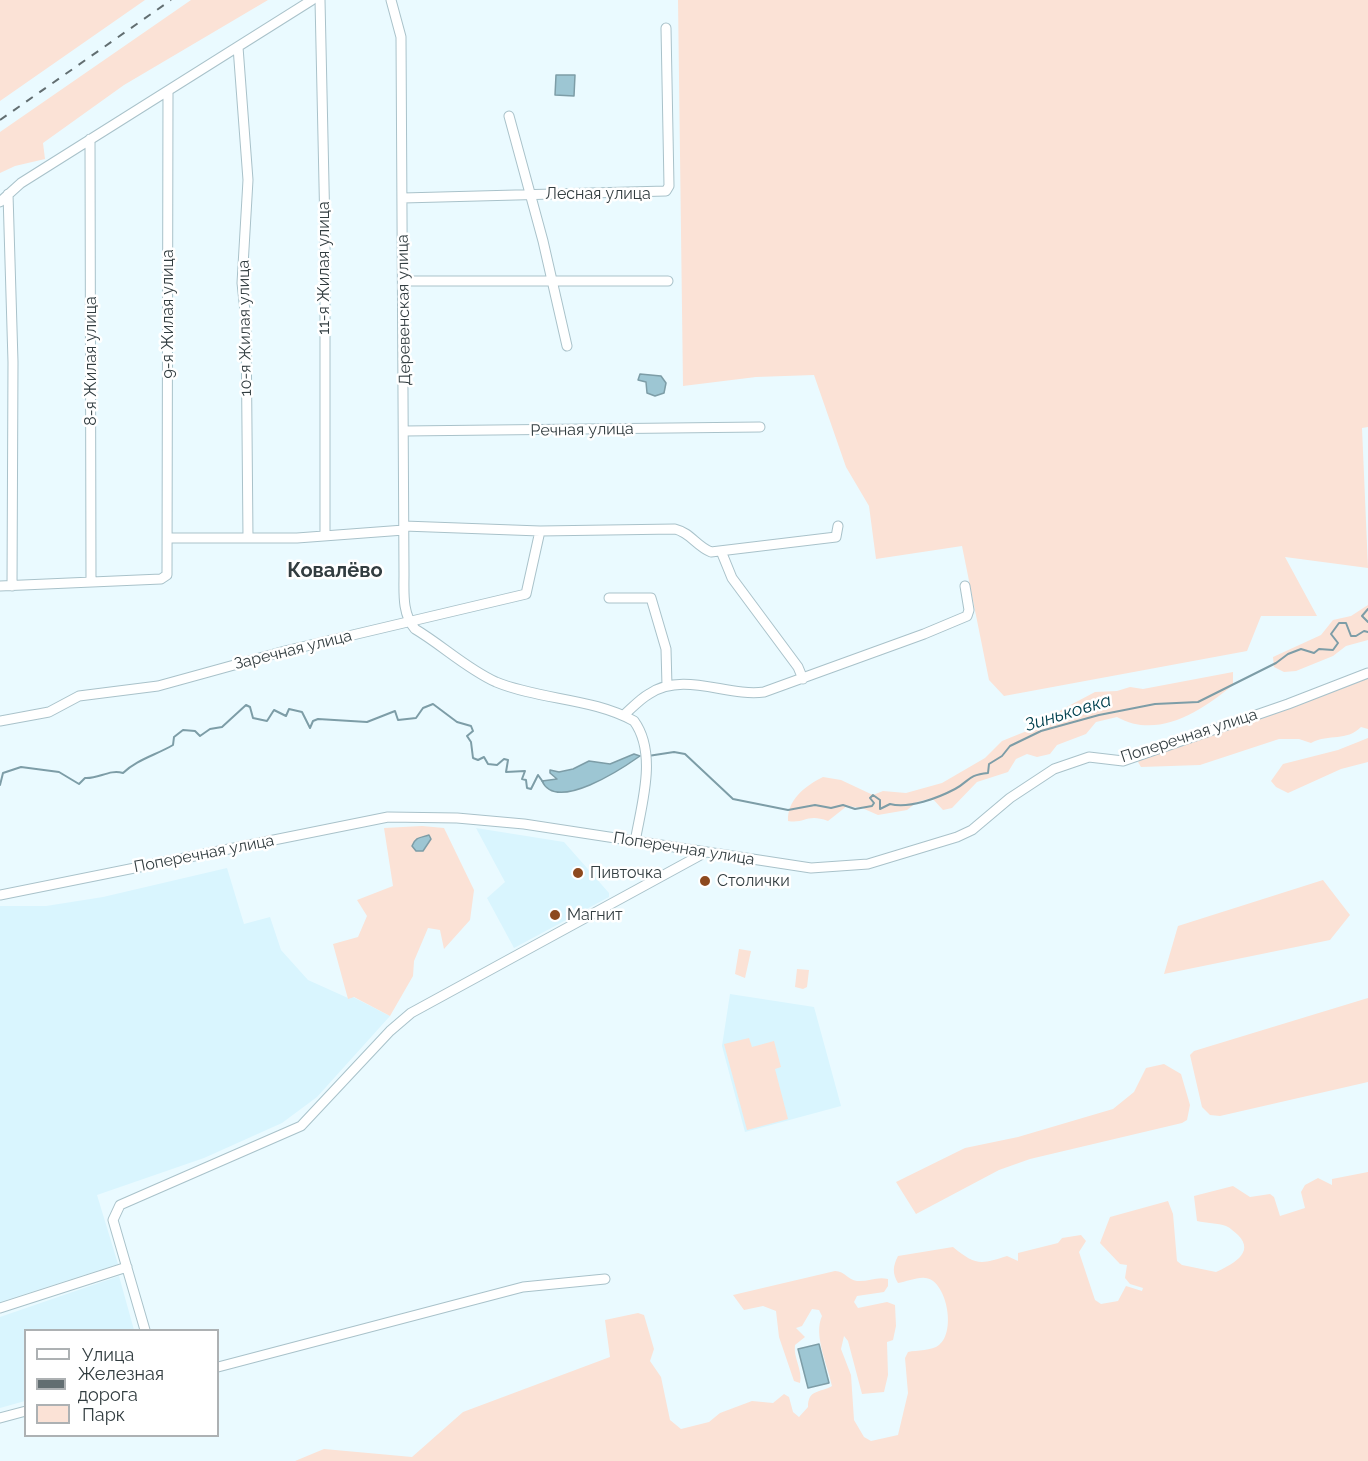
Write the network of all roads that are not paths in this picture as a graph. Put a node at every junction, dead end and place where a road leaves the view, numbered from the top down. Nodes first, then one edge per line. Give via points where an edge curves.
1 (312, 0) edge
2 (320, 0) edge
3 (391, 0) edge
4 (666, 28) dead end
5 (238, 47) junction
6 (168, 90) junction
7 (508, 116) dead end
8 (90, 139) junction
9 (8, 194) junction
10 (530, 195) junction
11 (402, 198) junction
12 (0, 202) edge
13 (404, 281) junction
14 (550, 281) junction
15 (669, 281) dead end
16 (567, 346) dead end
17 (760, 427) dead end
18 (405, 431) junction
19 (838, 526) dead end
20 (404, 528) junction
21 (540, 531) junction
22 (325, 537) junction
23 (168, 538) junction
24 (248, 538) junction
25 (721, 551) junction
26 (91, 582) junction
27 (0, 586) edge
28 (12, 586) junction
29 (965, 586) dead end
30 (609, 598) dead end
31 (409, 621) junction
32 (1368, 673) edge
33 (803, 679) junction
34 (667, 686) junction
35 (624, 715) junction
36 (0, 721) edge
37 (635, 842) junction
38 (681, 848) junction
39 (706, 852) junction
40 (678, 867) junction
41 (0, 895) edge
42 (127, 1268) junction
43 (605, 1279) dead end
44 (0, 1308) edge
45 (145, 1329) edge
46 (219, 1368) edge
47 (24, 1412) edge
48 (0, 1418) edge

1 - 5 street
2 - 22 street, 11-я Жилая улица
3 - 11 street, Деревенская улица via 401,37
4 - 10 street, Лесная улица via 666,191
5 - 6 street
5 - 24 street, 10-я Жилая улица via 248,180 242,283 246,321
6 - 8 street
6 - 23 street, 9-я Жилая улица
7 - 10 street
8 - 9 street
8 - 26 street, 8-я Жилая улица
9 - 12 street
9 - 28 street via 13,363
10 - 11 street, Лесная улица
10 - 14 street
11 - 13 street, Деревенская улица
13 - 14 street
13 - 18 street, Деревенская улица
14 - 15 street
14 - 16 street
17 - 18 street, Речная улица
18 - 20 street, Деревенская улица
19 - 25 street via 836,537
20 - 21 street
20 - 22 street
20 - 31 street, Деревенская улица via 404,604
21 - 25 street via 675,529 693,536 702,549
21 - 31 street, Заречная улица via 526,594
22 - 24 street
23 - 24 street
23 - 26 street, 9-я Жилая улица via 168,570 161,579
25 - 33 street via 732,578
26 - 28 street, 9-я Жилая улица
27 - 28 street, 9-я Жилая улица
29 - 33 street via 967,616
30 - 34 street via 651,598 666,649
31 - 35 street via 415,629 496,681
31 - 36 street, Заречная улица via 158,686 95,692 49,712
32 - 39 street, Поперечная улица via 1122,761 1078,759 1031,782 972,830 888,859 855,866 811,868
33 - 34 street via 750,694 700,685
34 - 35 street via 648,694
35 - 37 street via 640,729 646,759
37 - 38 street, Поперечная улица
37 - 41 street, Поперечная улица via 482,819 388,817
38 - 39 street, Поперечная улица
38 - 40 street
39 - 40 street
40 - 42 street via 411,1013 302,1126 120,1205 113,1220
42 - 44 street
42 - 45 street
43 - 46 street via 523,1287
47 - 48 street

